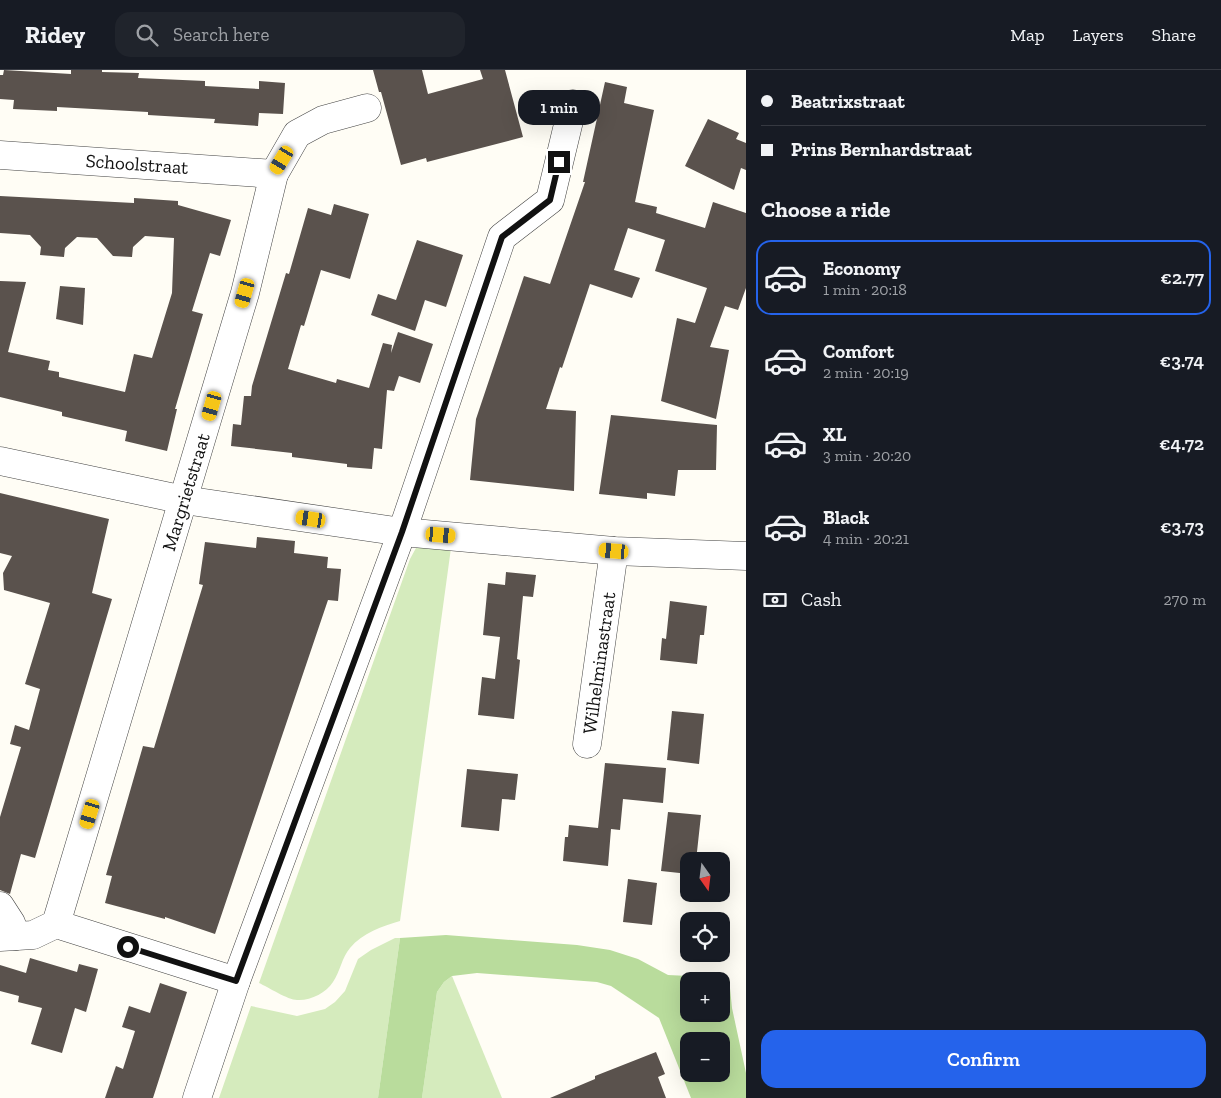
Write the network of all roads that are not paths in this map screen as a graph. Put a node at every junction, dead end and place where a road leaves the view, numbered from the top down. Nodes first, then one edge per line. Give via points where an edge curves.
1 (572, 104) dead end
2 (367, 108) dead end
3 (0, 155) edge
4 (274, 174) junction
5 (0, 461) edge
6 (184, 500) junction
7 (402, 532) junction
8 (614, 551) junction
9 (746, 556) edge
10 (587, 744) dead end
11 (0, 906) edge
12 (56, 924) junction
13 (8, 937) edge
14 (236, 981) junction
15 (197, 1098) edge

1 - 7 street via 550,200 502,237
2 - 4 street, Margrietstraat via 323,120 297,134
3 - 4 street, Schoolstraat
4 - 6 street, Margrietstraat via 245,293
5 - 6 street
6 - 7 street
6 - 12 street, Margrietstraat
7 - 8 street
7 - 14 street
8 - 9 street
8 - 10 street, Wilhelminastraat
11 - 13 street via 11,923
12 - 13 street via 33,935
12 - 14 street
14 - 15 street

